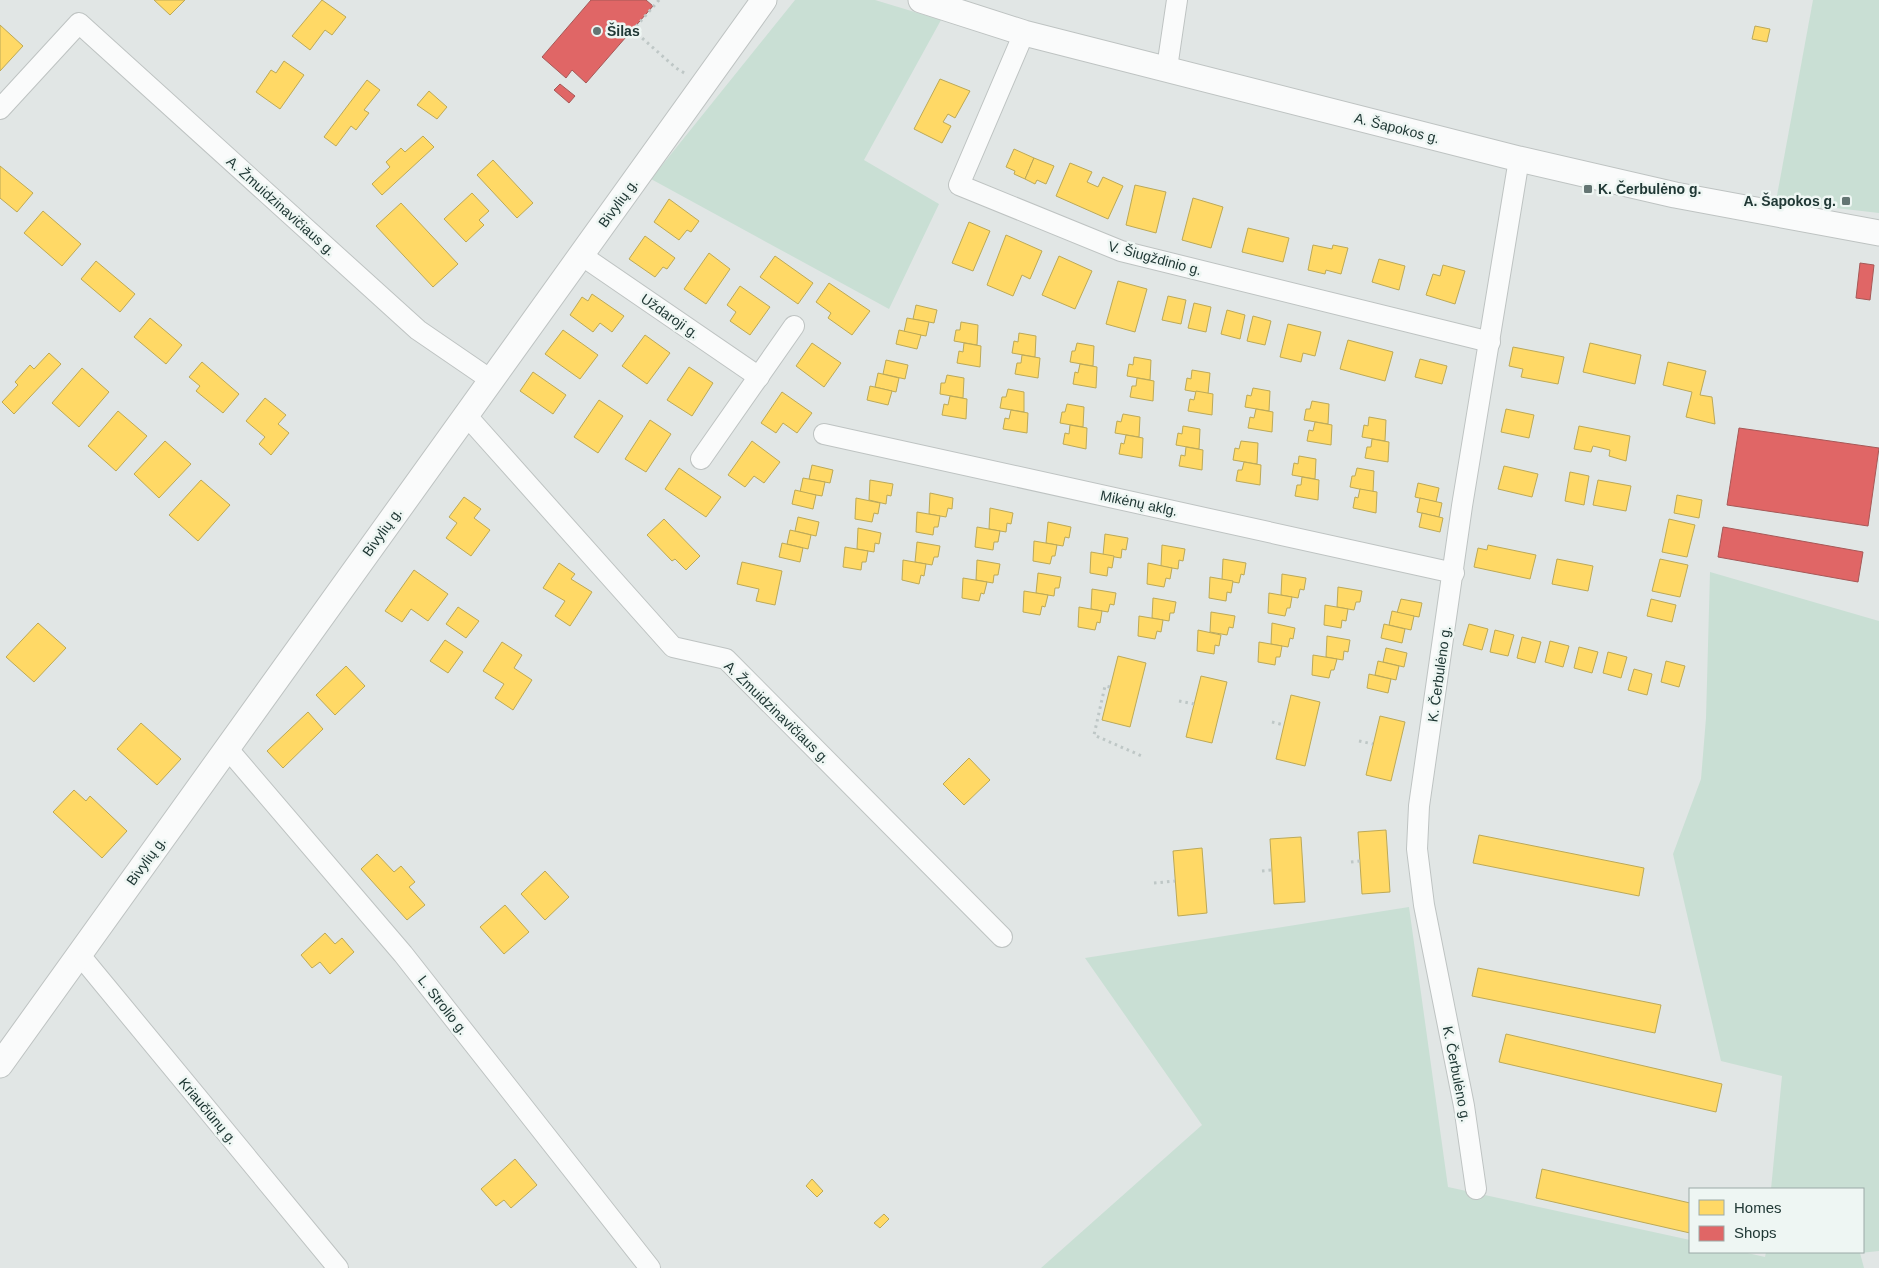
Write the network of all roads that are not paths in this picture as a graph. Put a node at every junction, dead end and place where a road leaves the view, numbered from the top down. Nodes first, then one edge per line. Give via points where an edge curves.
1 (764, 0) edge
2 (921, 0) edge
3 (1176, 0) edge
4 (1024, 33) junction
5 (1167, 68) junction
6 (0, 109) edge
7 (1519, 159) junction
8 (1879, 233) edge
9 (581, 255) junction
10 (794, 326) dead end
11 (1490, 342) junction
12 (759, 377) junction
13 (491, 380) junction
14 (466, 415) junction
15 (824, 434) dead end
16 (701, 459) dead end
17 (1454, 573) junction
18 (227, 748) junction
19 (1002, 937) dead end
20 (79, 954) junction
21 (0, 1065) edge
22 (1476, 1189) dead end
23 (338, 1268) edge
24 (650, 1268) edge

1 - 9 street, Bivylių g.
2 - 4 street, A. Šapokos g.
3 - 5 street
4 - 5 street, A. Šapokos g.
4 - 11 street, V. Šiugždinio g. via 959,185 1122,251
5 - 7 street, A. Šapokos g.
6 - 13 street, A. Žmuidzinavičiaus g. via 79,23 418,330
7 - 8 street, A. Šapokos g. via 1675,195
7 - 11 street, K. Čerbulėno g.
9 - 12 street, Uždaroji g.
9 - 13 street, Bivylių g.
10 - 12 street
11 - 17 street, K. Čerbulėno g.
12 - 16 street
13 - 14 street, Bivylių g.
14 - 18 street, Bivylių g.
14 - 19 street, A. Žmuidzinavičiaus g. via 673,647 726,659
15 - 17 street, Mikėnų aklg.
17 - 22 street, K. Čerbulėno g. via 1419,806 1417,848 1424,905 1464,1106
18 - 20 street, Bivylių g.
18 - 24 street, L. Strolio g. via 402,954
20 - 21 street, Bivylių g.
20 - 23 street, Kriaučiūnų g.

